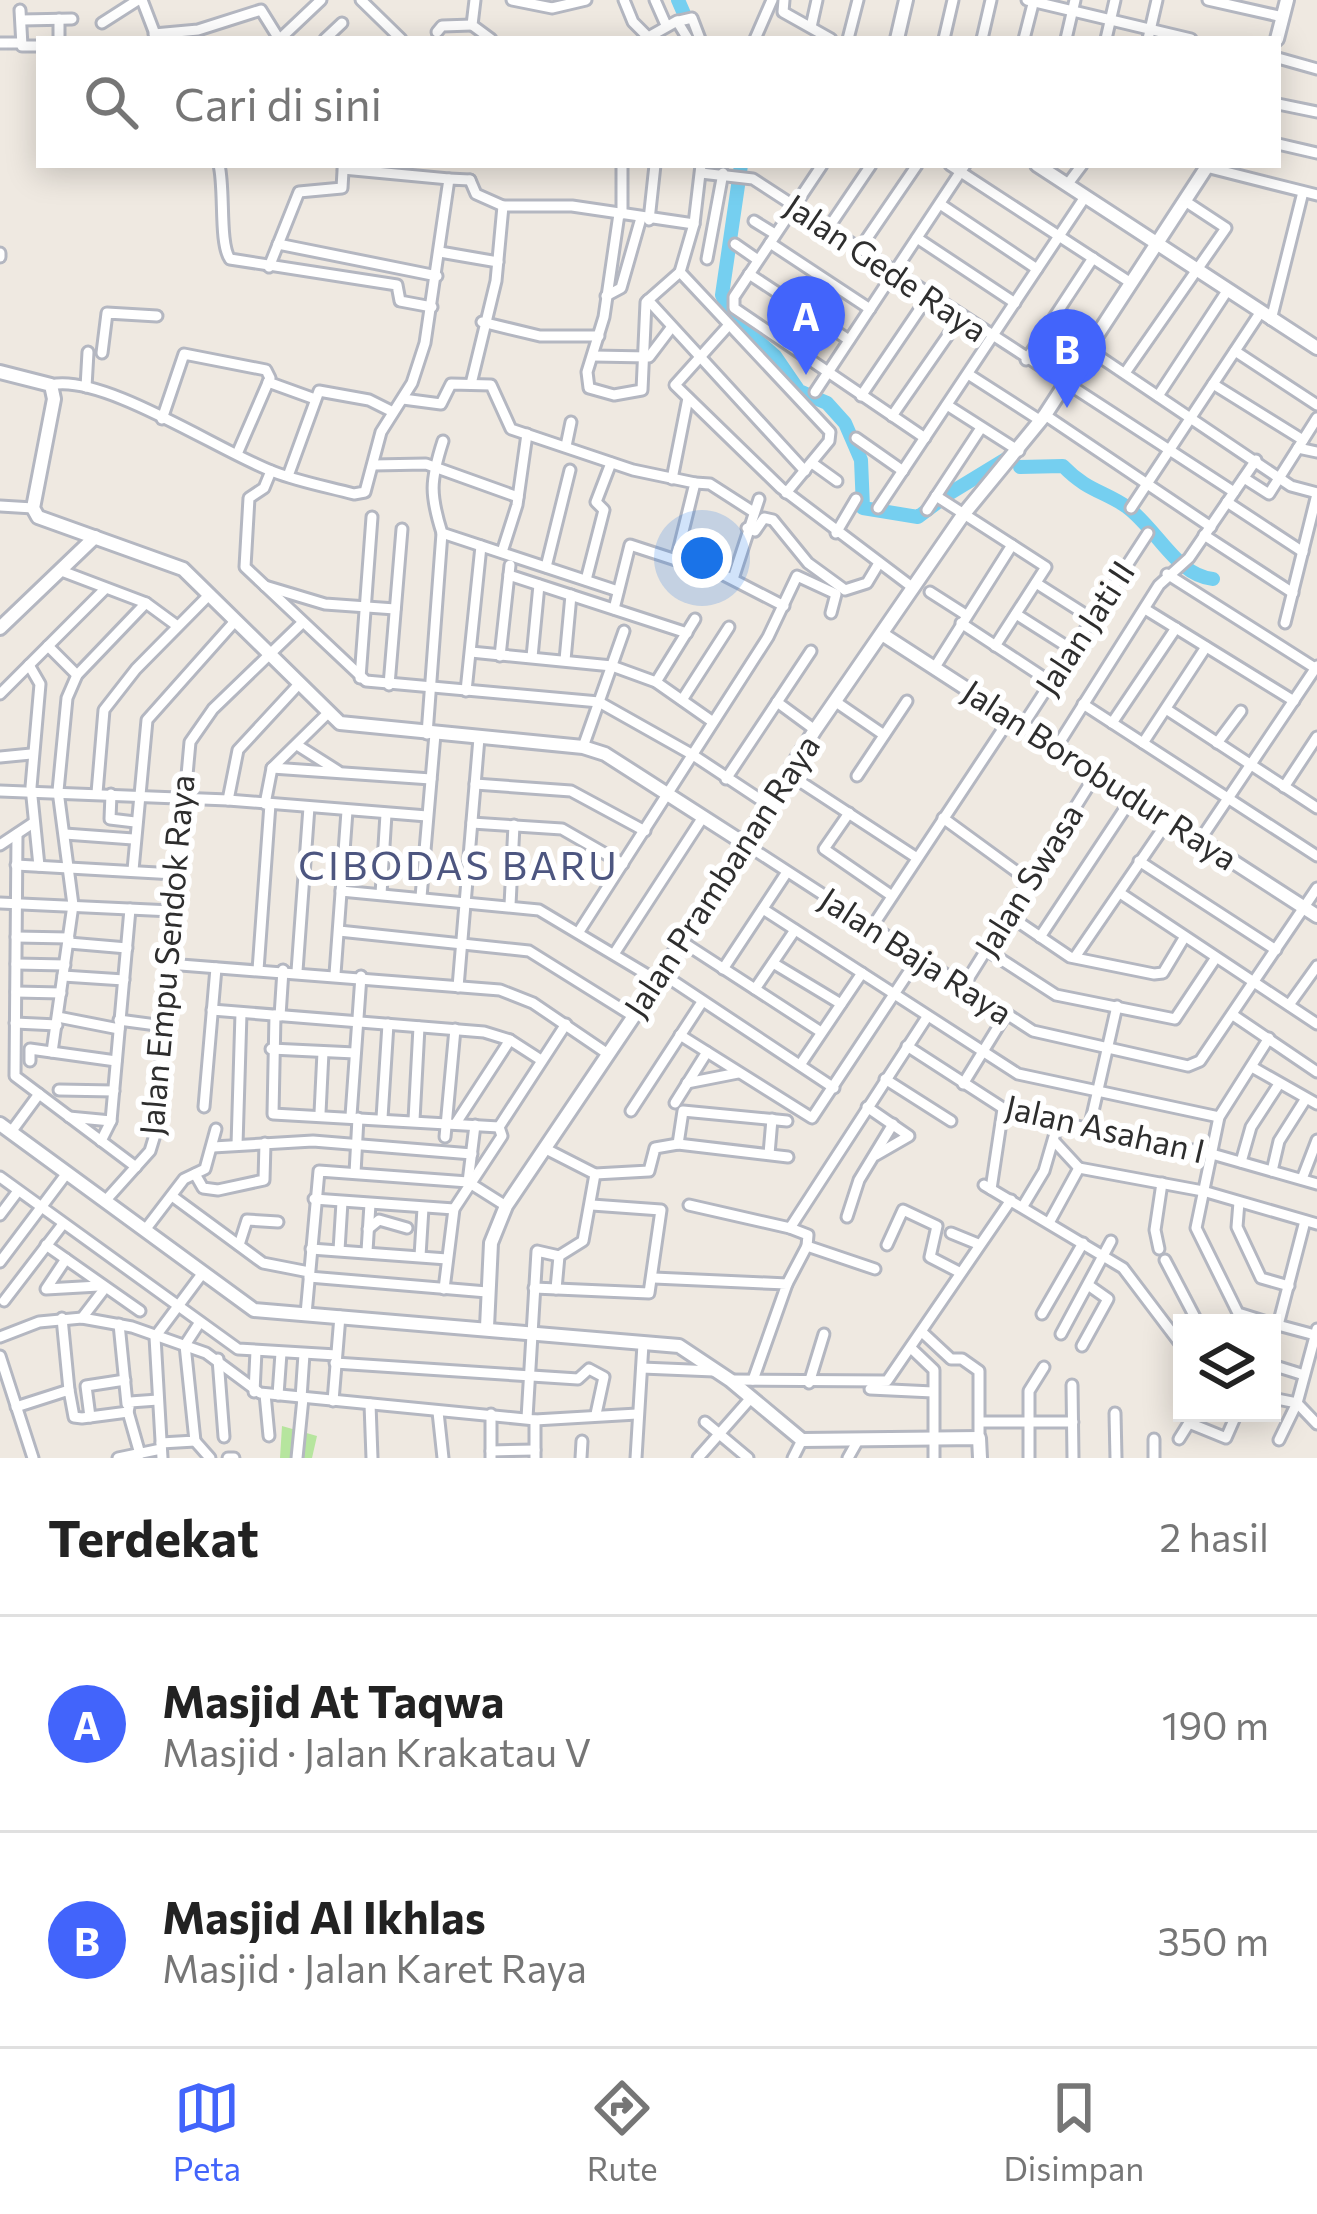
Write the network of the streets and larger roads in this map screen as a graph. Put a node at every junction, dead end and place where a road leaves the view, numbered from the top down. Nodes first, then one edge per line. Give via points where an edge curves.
1 (361, 0) edge
2 (475, 0) edge
3 (515, 0) edge
4 (586, 0) edge
5 (624, 0) edge
6 (655, 0) edge
7 (772, 0) edge
8 (784, 0) edge
9 (818, 0) edge
10 (858, 0) edge
11 (906, 0) edge
12 (953, 0) edge
13 (991, 0) edge
14 (1031, 0) edge
15 (1115, 0) edge
16 (1157, 0) edge
17 (1208, 0) edge
18 (1287, 0) edge
19 (318, 1) edge
20 (553, 4) edge
21 (1074, 6) edge
22 (143, 8) edge
23 (1282, 17) junction
24 (59, 19) junction
25 (72, 19) dead end
26 (684, 19) junction
27 (1110, 20) junction
28 (342, 22) dead end
29 (103, 23) dead end
30 (472, 25) junction
31 (666, 26) junction
32 (811, 27) junction
33 (437, 32) dead end
34 (1149, 34) edge
35 (59, 36) edge
36 (156, 36) edge
37 (280, 36) edge
38 (283, 36) edge
39 (329, 36) edge
40 (398, 36) edge
41 (487, 36) edge
42 (646, 36) edge
43 (651, 36) edge
44 (687, 36) edge
45 (698, 36) edge
46 (757, 36) edge
47 (826, 36) edge
48 (849, 36) edge
49 (898, 36) edge
50 (945, 36) edge
51 (983, 36) edge
52 (1025, 36) edge
53 (1067, 36) edge
54 (1107, 36) edge
55 (1278, 36) edge
56 (0, 43) edge
57 (21, 43) junction
58 (36, 46) edge
59 (1281, 59) edge
60 (1317, 68) edge
61 (1281, 105) edge
62 (1317, 112) edge
63 (1281, 145) edge
64 (1317, 153) edge
65 (219, 168) edge
66 (347, 168) edge
67 (622, 168) edge
68 (654, 168) edge
69 (815, 168) edge
70 (869, 168) edge
71 (915, 168) edge
72 (963, 168) edge
73 (1206, 168) edge
74 (1214, 168) edge
75 (701, 169) edge
76 (724, 171) edge
77 (1074, 173) edge
78 (449, 179) junction
79 (1303, 192) junction
80 (1317, 195) edge
81 (1085, 197) junction
82 (1185, 201) junction
83 (940, 204) junction
84 (503, 206) junction
85 (793, 208) junction
86 (620, 214) junction
87 (645, 219) junction
88 (754, 220) dead end
89 (694, 224) junction
90 (827, 230) junction
91 (1059, 236) junction
92 (917, 238) junction
93 (772, 239) junction
94 (278, 244) junction
95 (735, 244) dead end
96 (1156, 245) junction
97 (859, 250) junction
98 (440, 252) junction
99 (1093, 258) junction
100 (707, 259) dead end
101 (758, 260) junction
102 (498, 262) junction
103 (269, 267) junction
104 (1037, 269) junction
105 (1195, 271) junction
106 (680, 272) junction
107 (894, 273) junction
108 (749, 274) junction
109 (437, 276) junction
110 (1131, 284) junction
111 (1227, 291) junction
112 (606, 296) junction
113 (928, 297) junction
114 (648, 300) junction
115 (1015, 303) junction
116 (432, 307) junction
117 (870, 308) junction
118 (157, 316) dead end
119 (1266, 317) junction
120 (960, 318) junction
121 (482, 322) junction
122 (728, 326) junction
123 (670, 328) junction
124 (599, 336) junction
125 (992, 338) junction
126 (849, 340) junction
127 (1317, 348) edge
128 (1088, 349) junction
129 (1235, 351) junction
130 (88, 352) dead end
131 (102, 352) dead end
132 (593, 356) junction
133 (698, 357) junction
134 (645, 358) junction
135 (1026, 360) junction
136 (0, 372) edge
137 (1125, 373) junction
138 (827, 374) junction
139 (968, 374) junction
140 (268, 382) junction
141 (472, 384) junction
142 (1065, 384) junction
143 (1213, 384) junction
144 (51, 385) junction
145 (86, 387) junction
146 (815, 392) dead end
147 (1158, 395) junction
148 (861, 396) junction
149 (688, 398) junction
150 (315, 399) junction
151 (403, 399) junction
152 (946, 405) junction
153 (1317, 405) edge
154 (393, 412) junction
155 (892, 416) junction
156 (1191, 417) junction
157 (1043, 418) junction
158 (1317, 418) edge
159 (162, 419) junction
160 (571, 422) dead end
161 (981, 428) junction
162 (527, 434) junction
163 (856, 437) dead end
164 (925, 438) junction
165 (443, 441) dead end
166 (1301, 444) junction
167 (566, 446) junction
168 (1168, 450) junction
169 (1317, 452) edge
170 (237, 454) junction
171 (1017, 454) junction
172 (1256, 460) junction
173 (611, 463) junction
174 (373, 465) junction
175 (808, 467) junction
176 (433, 468) junction
177 (569, 470) dead end
178 (271, 471) junction
179 (903, 471) junction
180 (288, 476) junction
181 (1280, 477) junction
182 (1244, 478) junction
183 (672, 479) junction
184 (837, 481) dead end
185 (695, 483) junction
186 (1147, 484) junction
187 (365, 492) junction
188 (786, 493) junction
189 (1317, 494) edge
190 (936, 496) junction
191 (518, 497) junction
192 (1231, 497) junction
193 (759, 499) dead end
194 (856, 499) dead end
195 (0, 506) edge
196 (33, 508) junction
197 (878, 508) dead end
198 (1131, 508) dead end
199 (927, 510) dead end
200 (752, 511) junction
201 (963, 515) junction
202 (747, 528) junction
203 (402, 529) dead end
204 (1207, 531) junction
205 (836, 532) junction
206 (442, 533) junction
207 (1148, 533) dead end
208 (94, 537) junction
209 (1012, 545) junction
210 (481, 546) junction
211 (502, 552) junction
212 (1303, 552) junction
213 (676, 560) junction
214 (879, 563) junction
215 (546, 568) junction
216 (59, 570) junction
217 (1170, 572) junction
218 (972, 575) dead end
219 (733, 579) junction
220 (586, 580) junction
221 (1036, 583) junction
222 (260, 585) junction
223 (539, 585) junction
224 (986, 585) junction
225 (912, 587) junction
226 (105, 589) junction
227 (618, 591) junction
228 (930, 592) dead end
229 (1293, 593) junction
230 (210, 594) junction
231 (571, 595) junction
232 (146, 603) junction
233 (784, 605) junction
234 (365, 609) junction
235 (395, 609) junction
236 (614, 609) junction
237 (1144, 609) junction
238 (831, 613) dead end
239 (1016, 614) junction
240 (1091, 618) junction
241 (695, 619) dead end
242 (963, 619) junction
243 (236, 620) junction
244 (1286, 623) dead end
245 (301, 624) junction
246 (176, 626) junction
247 (729, 627) dead end
248 (0, 628) edge
249 (1176, 628) junction
250 (624, 631) dead end
251 (687, 633) junction
252 (882, 634) junction
253 (48, 646) junction
254 (995, 646) junction
255 (1206, 646) junction
256 (1071, 649) junction
257 (811, 651) dead end
258 (471, 652) junction
259 (269, 654) junction
260 (500, 656) junction
261 (532, 658) junction
262 (565, 660) junction
263 (29, 665) junction
264 (612, 666) junction
265 (935, 667) junction
266 (1316, 667) edge
267 (77, 674) junction
268 (360, 678) junction
269 (656, 682) junction
270 (1049, 682) junction
271 (299, 684) junction
272 (389, 685) junction
273 (430, 689) junction
274 (466, 691) junction
275 (0, 694) edge
276 (682, 700) junction
277 (908, 700) dead end
278 (1294, 700) junction
279 (599, 702) junction
280 (777, 702) junction
281 (836, 702) junction
282 (1083, 704) junction
283 (1166, 709) junction
284 (1241, 711) dead end
285 (328, 712) junction
286 (1017, 721) junction
287 (713, 722) junction
288 (1112, 723) junction
289 (815, 730) junction
290 (431, 734) junction
291 (884, 735) junction
292 (1317, 736) edge
293 (479, 738) junction
294 (1217, 742) junction
295 (1143, 743) junction
296 (297, 745) junction
297 (583, 747) junction
298 (1055, 748) junction
299 (32, 754) junction
300 (693, 754) junction
301 (0, 757) edge
302 (1251, 764) junction
303 (272, 768) junction
304 (339, 771) junction
305 (788, 773) junction
306 (1096, 774) junction
307 (857, 776) dead end
308 (431, 779) junction
309 (726, 779) junction
310 (475, 784) junction
311 (1284, 787) junction
312 (31, 790) junction
313 (0, 791) edge
314 (58, 791) junction
315 (98, 793) junction
316 (111, 794) junction
317 (669, 795) junction
318 (137, 796) junction
319 (182, 798) junction
320 (1132, 798) junction
321 (1229, 798) junction
322 (228, 800) junction
323 (267, 804) junction
324 (767, 804) junction
325 (309, 807) junction
326 (1317, 807) edge
327 (347, 811) junction
328 (849, 813) junction
329 (386, 814) junction
330 (427, 817) junction
331 (703, 817) junction
332 (943, 818) junction
333 (1168, 821) junction
334 (135, 822) junction
335 (472, 823) junction
336 (33, 824) junction
337 (514, 825) junction
338 (645, 831) junction
339 (16, 834) junction
340 (64, 834) junction
341 (133, 838) junction
342 (1200, 840) junction
343 (742, 842) junction
344 (0, 845) edge
345 (1317, 856) edge
346 (917, 858) junction
347 (1139, 861) junction
348 (622, 864) junction
349 (16, 865) junction
350 (39, 866) junction
351 (71, 867) junction
352 (133, 870) junction
353 (787, 872) junction
354 (175, 874) junction
355 (1028, 880) junction
356 (1317, 888) edge
357 (340, 891) junction
358 (1120, 892) junction
359 (382, 894) junction
360 (892, 896) junction
361 (421, 897) junction
362 (465, 900) junction
363 (0, 903) edge
364 (15, 903) junction
365 (73, 905) junction
366 (510, 905) junction
367 (1304, 907) junction
368 (130, 909) junction
369 (763, 910) junction
370 (172, 911) junction
371 (1007, 914) junction
372 (1317, 916) edge
373 (872, 927) junction
374 (580, 930) junction
375 (795, 930) junction
376 (339, 931) junction
377 (16, 937) junction
378 (1040, 937) junction
379 (1184, 938) junction
380 (69, 940) junction
381 (463, 941) junction
382 (681, 941) junction
383 (127, 948) junction
384 (985, 949) junction
385 (1276, 950) junction
386 (614, 953) junction
387 (1075, 957) junction
388 (918, 958) junction
389 (1216, 959) junction
390 (773, 963) junction
391 (16, 964) junction
392 (168, 964) junction
393 (216, 968) junction
394 (723, 969) junction
395 (258, 970) junction
396 (283, 970) junction
397 (297, 970) junction
398 (64, 971) junction
399 (1315, 972) edge
400 (334, 974) junction
401 (862, 974) junction
402 (361, 976) junction
403 (658, 977) junction
404 (124, 980) junction
405 (1256, 983) junction
406 (458, 987) junction
407 (963, 987) junction
408 (754, 989) junction
409 (16, 992) junction
410 (61, 993) junction
411 (893, 995) junction
412 (702, 1002) junction
413 (841, 1004) junction
414 (1289, 1005) junction
415 (1117, 1006) junction
416 (212, 1010) junction
417 (242, 1013) junction
418 (1006, 1014) junction
419 (278, 1016) junction
420 (633, 1016) junction
421 (1233, 1016) junction
422 (927, 1017) junction
423 (57, 1021) junction
424 (358, 1021) junction
425 (15, 1022) junction
426 (119, 1024) junction
427 (388, 1024) junction
428 (566, 1024) junction
429 (1317, 1024) edge
430 (164, 1026) junction
431 (419, 1027) junction
432 (455, 1029) junction
433 (821, 1033) junction
434 (680, 1035) junction
435 (1269, 1038) junction
436 (510, 1040) junction
437 (907, 1046) junction
438 (271, 1049) junction
439 (1107, 1049) junction
440 (52, 1052) junction
441 (322, 1052) junction
442 (707, 1052) junction
443 (355, 1053) junction
444 (984, 1053) junction
445 (608, 1054) junction
446 (30, 1055) dead end
447 (541, 1060) junction
448 (116, 1061) junction
449 (800, 1065) junction
450 (1252, 1067) junction
451 (738, 1072) junction
452 (1317, 1072) edge
453 (60, 1073) dead end
454 (29, 1074) dead end
455 (886, 1079) junction
456 (687, 1083) junction
457 (964, 1084) junction
458 (1279, 1084) junction
459 (833, 1088) junction
460 (34, 1090) junction
461 (59, 1090) junction
462 (114, 1090) junction
463 (1097, 1092) junction
464 (1305, 1100) junction
465 (675, 1102) dead end
466 (1317, 1104) edge
467 (57, 1107) junction
468 (203, 1107) dead end
469 (867, 1107) junction
470 (1003, 1109) junction
471 (631, 1111) dead end
472 (320, 1113) junction
473 (69, 1117) junction
474 (355, 1117) junction
475 (1219, 1117) junction
476 (382, 1118) junction
477 (772, 1119) junction
478 (414, 1120) junction
479 (111, 1121) junction
480 (787, 1121) dead end
481 (951, 1121) dead end
482 (452, 1123) junction
483 (1058, 1123) junction
484 (893, 1124) junction
485 (476, 1125) junction
486 (500, 1126) junction
487 (6, 1128) edge
488 (216, 1129) dead end
489 (1089, 1129) junction
490 (445, 1137) dead end
491 (1317, 1140) edge
492 (101, 1141) junction
493 (1054, 1141) junction
494 (266, 1143) junction
495 (679, 1144) junction
496 (237, 1145) junction
497 (356, 1145) junction
498 (213, 1147) junction
499 (546, 1149) junction
500 (472, 1154) junction
501 (769, 1154) junction
502 (1212, 1154) junction
503 (874, 1156) junction
504 (788, 1157) dead end
505 (1241, 1162) junction
506 (136, 1167) junction
507 (1079, 1168) junction
508 (1272, 1171) junction
509 (67, 1173) junction
510 (355, 1173) junction
511 (195, 1174) junction
512 (595, 1174) junction
513 (0, 1177) edge
514 (1302, 1179) junction
515 (470, 1182) junction
516 (1162, 1183) junction
517 (1317, 1184) edge
518 (19, 1191) junction
519 (1203, 1191) junction
520 (172, 1196) junction
521 (314, 1199) junction
522 (1011, 1200) junction
523 (106, 1201) junction
524 (342, 1202) junction
525 (1239, 1202) junction
526 (370, 1204) junction
527 (592, 1204) junction
528 (689, 1205) dead end
529 (506, 1206) junction
530 (1023, 1206) junction
531 (40, 1208) junction
532 (423, 1208) junction
533 (454, 1209) junction
534 (1, 1212) edge
535 (847, 1217) dead end
536 (278, 1222) dead end
537 (1050, 1222) junction
538 (1311, 1222) edge
539 (63, 1224) junction
540 (407, 1228) dead end
541 (790, 1228) junction
542 (368, 1229) junction
543 (145, 1230) junction
544 (950, 1233) dead end
545 (1112, 1241) dead end
546 (1083, 1243) junction
547 (978, 1244) junction
548 (46, 1245) junction
549 (886, 1245) dead end
550 (239, 1246) junction
551 (806, 1246) junction
552 (311, 1249) junction
553 (1159, 1249) dead end
554 (339, 1250) junction
555 (367, 1251) junction
556 (1105, 1254) junction
557 (420, 1256) junction
558 (559, 1256) junction
559 (447, 1258) junction
560 (66, 1259) junction
561 (1165, 1260) dead end
562 (0, 1262) edge
563 (875, 1269) dead end
564 (959, 1272) junction
565 (202, 1274) junction
566 (309, 1274) junction
567 (654, 1278) junction
568 (787, 1284) junction
569 (1288, 1286) junction
570 (103, 1287) junction
571 (1091, 1287) junction
572 (534, 1288) junction
573 (444, 1289) junction
574 (556, 1289) junction
575 (156, 1291) junction
576 (487, 1292) junction
577 (4, 1301) dead end
578 (123, 1301) junction
579 (178, 1306) junction
580 (140, 1311) junction
581 (306, 1313) junction
582 (1042, 1314) dead end
583 (1193, 1314) edge
584 (1241, 1314) edge
585 (1277, 1314) edge
586 (340, 1316) junction
587 (62, 1318) junction
588 (82, 1318) junction
589 (200, 1322) junction
590 (115, 1323) junction
591 (1281, 1325) edge
592 (132, 1327) junction
593 (487, 1328) junction
594 (922, 1332) junction
595 (1316, 1332) edge
596 (1173, 1333) edge
597 (824, 1334) dead end
598 (1061, 1334) dead end
599 (219, 1335) junction
600 (0, 1337) edge
601 (155, 1337) junction
602 (533, 1338) junction
603 (644, 1343) junction
604 (184, 1345) junction
605 (1082, 1346) dead end
606 (912, 1349) junction
607 (256, 1351) junction
608 (206, 1353) junction
609 (280, 1353) junction
610 (304, 1354) junction
611 (0, 1356) edge
612 (218, 1359) junction
613 (336, 1359) junction
614 (1044, 1366) dead end
615 (642, 1368) junction
616 (1281, 1368) edge
617 (1304, 1375) junction
618 (532, 1377) junction
619 (736, 1379) junction
620 (125, 1380) junction
621 (809, 1383) junction
622 (5, 1385) edge
623 (1072, 1385) dead end
624 (69, 1390) junction
625 (933, 1392) junction
626 (260, 1393) junction
627 (278, 1395) junction
628 (302, 1398) junction
629 (750, 1399) junction
630 (158, 1400) junction
631 (1281, 1400) edge
632 (333, 1401) junction
633 (1297, 1403) junction
634 (370, 1404) junction
635 (16, 1407) junction
636 (128, 1408) junction
637 (438, 1412) junction
638 (1115, 1413) dead end
639 (491, 1414) junction
640 (596, 1414) junction
641 (638, 1414) junction
642 (90, 1417) junction
643 (531, 1419) junction
644 (705, 1422) dead end
645 (980, 1422) junction
646 (1029, 1422) junction
647 (1072, 1422) junction
648 (1233, 1422) edge
649 (1317, 1424) edge
650 (717, 1432) junction
651 (269, 1436) dead end
652 (224, 1437) dead end
653 (1154, 1439) dead end
654 (1179, 1439) dead end
655 (802, 1440) junction
656 (1279, 1440) dead end
657 (195, 1441) junction
658 (582, 1441) dead end
659 (852, 1447) edge
660 (979, 1447) edge
661 (934, 1448) edge
662 (162, 1450) edge
663 (140, 1454) junction
664 (491, 1454) edge
665 (535, 1454) edge
666 (33, 1458) edge
667 (118, 1458) edge
668 (210, 1458) edge
669 (297, 1458) edge
670 (372, 1458) edge
671 (443, 1458) edge
672 (581, 1458) edge
673 (636, 1458) edge
674 (698, 1458) edge
675 (748, 1458) edge
676 (793, 1458) edge
677 (1029, 1458) edge
678 (1073, 1458) edge
679 (1116, 1458) edge
680 (1154, 1458) edge

1 - 40 street
2 - 30 street
3 - 20 street
4 - 20 street
5 - 42 street
6 - 31 street
7 - 46 street
8 - 32 street via 782,11
9 - 32 street
10 - 48 street
11 - 49 street
12 - 50 street
13 - 51 street
14 - 21 street
14 - 52 street
15 - 27 street
16 - 34 street
17 - 23 street
18 - 23 street
19 - 38 street
21 - 27 street
21 - 53 street
22 - 29 street
22 - 36 street
23 - 55 street
24 - 25 street
24 - 35 street
24 - 57 street via 21,15
26 - 31 street
26 - 44 street
26 - 45 street
27 - 34 street
27 - 54 street
28 - 39 street
30 - 33 street
30 - 41 street
31 - 43 street
32 - 47 street
36 - 37 street via 260,10
56 - 57 street
57 - 58 street
59 - 60 street
61 - 62 street
63 - 64 street
65 - 103 street via 224,252
66 - 78 street
66 - 94 street via 342,188 298,192
67 - 86 street
68 - 87 street
69 - 85 street
70 - 90 street
71 - 97 street
72 - 83 street
72 - 91 street
73 - 82 street, Jalan Prambanan Raya
74 - 79 street
75 - 76 street, Jalan Gede Raya
75 - 89 street
76 - 85 street, Jalan Gede Raya via 747,176
76 - 100 street
77 - 81 street
78 - 84 street via 473,175 476,194
78 - 98 street
79 - 80 street
79 - 119 street
81 - 91 street
81 - 96 street
82 - 96 street, Jalan Prambanan Raya
82 - 105 street via 1227,226
83 - 92 street
83 - 104 street
84 - 86 street
84 - 102 street
85 - 90 street, Jalan Gede Raya
85 - 93 street
86 - 87 street
86 - 112 street
87 - 89 street
87 - 112 street via 622,288
88 - 93 street
89 - 106 street
90 - 97 street, Jalan Gede Raya
91 - 99 street
91 - 104 street
92 - 107 street
92 - 115 street
93 - 101 street
93 - 117 street
94 - 103 street
94 - 109 street
95 - 101 street
96 - 105 street
96 - 110 street, Jalan Prambanan Raya
97 - 107 street, Jalan Gede Raya
98 - 102 street
98 - 109 street
99 - 110 street
99 - 135 street
101 - 108 street
102 - 121 street
103 - 116 street via 397,285 400,301
104 - 115 street
105 - 111 street
105 - 137 street
106 - 114 street
106 - 122 street
107 - 113 street, Jalan Gede Raya
107 - 117 street
108 - 126 street
108 - 138 street via 734,297 738,314
109 - 116 street
110 - 128 street, Jalan Prambanan Raya
111 - 119 street
111 - 147 street
112 - 124 street
113 - 120 street, Jalan Gede Raya
113 - 148 street
114 - 123 street
114 - 134 street
115 - 125 street
116 - 151 street
117 - 126 street
118 - 131 street via 107,313
119 - 127 street
119 - 129 street
120 - 125 street, Jalan Gede Raya
120 - 155 street
121 - 124 street via 540,337
121 - 141 street
122 - 133 street
122 - 175 street via 829,430 830,441
123 - 133 street
123 - 134 street
124 - 132 street
125 - 135 street, Jalan Gede Raya
125 - 139 street
126 - 138 street
128 - 137 street
128 - 142 street, Jalan Prambanan Raya
129 - 143 street
129 - 153 street
130 - 145 street
132 - 134 street
132 - 134 street via 589,388 614,395 642,391
133 - 149 street via 675,386
133 - 175 street
135 - 142 street, Jalan Gede Raya
136 - 144 street
137 - 147 street
138 - 146 street
138 - 148 street
139 - 152 street
139 - 157 street
140 - 150 street
140 - 159 street via 266,370 184,354
140 - 170 street
141 - 151 street via 451,384 441,404
141 - 162 street via 495,387 508,427
142 - 157 street, Jalan Prambanan Raya
142 - 168 street, Jalan Gede Raya
143 - 156 street
143 - 166 street
144 - 145 street
144 - 196 street
145 - 159 street
147 - 156 street
148 - 155 street
149 - 183 street
149 - 188 street
150 - 154 street via 324,390
150 - 180 street
151 - 154 street
152 - 161 street
152 - 164 street
154 - 174 street
155 - 164 street
156 - 168 street
156 - 172 street
157 - 171 street, Jalan Prambanan Raya
157 - 186 street
158 - 166 street
159 - 170 street
160 - 167 street
161 - 171 street
161 - 190 street
162 - 167 street
162 - 191 street
163 - 179 street
164 - 179 street
165 - 176 street
166 - 169 street
166 - 181 street
167 - 173 street
168 - 186 street
168 - 192 street, Jalan Gede Raya
170 - 178 street
171 - 201 street, Jalan Prambanan Raya
172 - 181 street
172 - 182 street
173 - 183 street
173 - 220 street via 596,502 604,510
174 - 176 street
174 - 187 street
175 - 184 street
175 - 188 street
176 - 191 street
176 - 206 street via 431,506
177 - 215 street
178 - 180 street
178 - 222 street via 249,498 245,568
179 - 197 street
180 - 187 street
181 - 182 street via 1269,494
181 - 189 street
182 - 192 street
183 - 185 street
185 - 200 street
185 - 213 street
186 - 198 street
186 - 204 street
187 - 234 street via 372,513
188 - 205 street
189 - 212 street
190 - 199 street
190 - 201 street
191 - 211 street
192 - 204 street
192 - 212 street, Jalan Gede Raya
193 - 200 street
194 - 205 street
195 - 196 street
196 - 208 street
200 - 202 street
201 - 209 street
201 - 225 street, Jalan Prambanan Raya
202 - 214 street via 773,520 808,563 845,590 867,583
202 - 219 street
203 - 235 street
204 - 217 street
204 - 229 street
205 - 214 street
206 - 210 street
206 - 273 street
207 - 240 street, Jalan Jati II
208 - 216 street
208 - 230 street via 173,563
209 - 221 street via 1046,569
209 - 224 street
210 - 211 street
210 - 258 street
211 - 215 street
212 - 229 street
213 - 219 street
213 - 227 street via 630,545
214 - 225 street
215 - 220 street
216 - 226 street
216 - 248 street
217 - 237 street
217 - 266 street
218 - 224 street
219 - 233 street
220 - 227 street
221 - 239 street
221 - 240 street
222 - 234 street
222 - 245 street
223 - 231 street
223 - 260 street via 510,570
223 - 261 street
224 - 242 street
225 - 252 street, Jalan Prambanan Raya
226 - 232 street
226 - 253 street
227 - 236 street
228 - 242 street
229 - 244 street
230 - 243 street
230 - 246 street
231 - 236 street
231 - 262 street
232 - 246 street
232 - 267 street
233 - 238 street via 798,575 836,594
233 - 287 street
234 - 235 street
234 - 268 street
235 - 272 street
236 - 251 street
237 - 249 street
237 - 282 street
239 - 254 street
239 - 256 street
240 - 256 street, Jalan Jati II
241 - 251 street
242 - 254 street
242 - 265 street
243 - 259 street
243 - 318 street via 147,720
245 - 259 street, Jalan Empu Sendok Raya
245 - 268 street
246 - 315 street via 108,703
247 - 276 street
249 - 255 street
249 - 288 street
250 - 264 street
251 - 269 street
252 - 265 street, Jalan Borobudur Raya
252 - 281 street, Jalan Prambanan Raya
253 - 263 street
253 - 267 street
254 - 270 street
255 - 278 street
255 - 283 street
256 - 270 street, Jalan Jati II
257 - 280 street
258 - 260 street
258 - 274 street
259 - 271 street
259 - 319 street, Jalan Empu Sendok Raya via 195,732
260 - 261 street
261 - 262 street
262 - 264 street
263 - 275 street
263 - 299 street via 40,683
264 - 269 street
264 - 279 street
265 - 286 street, Jalan Borobudur Raya
266 - 278 street
267 - 314 street via 67,698
268 - 272 street
269 - 276 street
270 - 286 street, Jalan Jati II
271 - 285 street
271 - 322 street via 238,750
272 - 273 street
273 - 274 street
273 - 290 street
274 - 279 street
276 - 287 street
277 - 291 street
278 - 302 street
279 - 297 street
279 - 300 street
280 - 289 street
280 - 309 street
281 - 289 street, Jalan Prambanan Raya
281 - 291 street
282 - 288 street
282 - 298 street
283 - 294 street
283 - 295 street
284 - 294 street
285 - 290 street via 354,728
285 - 296 street
286 - 298 street, Jalan Borobudur Raya
286 - 332 street, Jalan Jati II
287 - 300 street
288 - 295 street
289 - 305 street, Jalan Prambanan Raya
290 - 293 street
290 - 308 street
291 - 307 street
292 - 311 street
293 - 297 street
293 - 310 street
294 - 302 street
295 - 321 street
296 - 303 street
296 - 304 street
297 - 317 street
298 - 306 street, Jalan Borobudur Raya
299 - 301 street
299 - 312 street
300 - 309 street
300 - 317 street
302 - 311 street
302 - 321 street
303 - 304 street
303 - 323 street
304 - 308 street
305 - 324 street, Jalan Prambanan Raya
305 - 328 street
306 - 320 street, Jalan Borobudur Raya
306 - 355 street, Jalan Swasa
308 - 330 street
309 - 324 street
310 - 335 street
310 - 338 street via 571,791
311 - 326 street
312 - 313 street
312 - 314 street
312 - 336 street
314 - 315 street
314 - 340 street
315 - 316 street
316 - 318 street
316 - 334 street via 110,819
317 - 331 street
317 - 338 street
318 - 319 street
318 - 334 street
319 - 322 street
319 - 354 street, Jalan Empu Sendok Raya
320 - 333 street, Jalan Borobudur Raya
320 - 378 street
321 - 342 street
321 - 345 street
322 - 323 street
323 - 325 street
323 - 395 street
324 - 343 street, Jalan Prambanan Raya
325 - 327 street
325 - 397 street
327 - 329 street
327 - 357 street
328 - 346 street
328 - 360 street via 825,851
329 - 330 street
329 - 359 street
330 - 361 street
331 - 343 street
331 - 386 street
332 - 346 street, Jalan Jati II
332 - 355 street
333 - 342 street, Jalan Borobudur Raya
333 - 347 street
334 - 341 street
335 - 337 street
335 - 362 street
336 - 339 street
336 - 350 street
337 - 348 street via 562,829
337 - 366 street
338 - 348 street
339 - 344 street
339 - 349 street
340 - 341 street
340 - 351 street
341 - 352 street
342 - 367 street, Jalan Borobudur Raya
343 - 353 street, Jalan Baja Raya
343 - 382 street, Jalan Prambanan Raya
346 - 360 street, Jalan Jati II
347 - 358 street
347 - 385 street
348 - 374 street
349 - 350 street
349 - 364 street
350 - 351 street
351 - 352 street
351 - 365 street
352 - 354 street
353 - 369 street
353 - 373 street, Jalan Baja Raya
354 - 370 street, Jalan Empu Sendok Raya
355 - 371 street, Jalan Swasa
356 - 367 street, Jalan Baja Raya
357 - 359 street
357 - 376 street
358 - 379 street
358 - 387 street
359 - 361 street
360 - 373 street, Jalan Jati II
361 - 362 street
362 - 366 street
362 - 381 street
363 - 364 street
364 - 365 street
364 - 377 street
365 - 368 street
365 - 380 street
366 - 374 street
367 - 372 street, Jalan Borobudur Raya
367 - 385 street, Jalan Baja Raya
368 - 370 street
368 - 383 street
369 - 375 street
369 - 394 street
370 - 392 street, Jalan Empu Sendok Raya
371 - 378 street
371 - 384 street, Jalan Swasa
373 - 388 street, Jalan Baja Raya
374 - 386 street
375 - 390 street
375 - 401 street
376 - 381 street
376 - 400 street
377 - 380 street
377 - 391 street
378 - 387 street
379 - 387 street via 1158,974
379 - 389 street
380 - 383 street
380 - 398 street
381 - 406 street
381 - 420 street via 530,951
382 - 394 street
382 - 403 street, Jalan Prambanan Raya
383 - 404 street
384 - 407 street, Jalan Swasa
384 - 415 street via 1050,992
385 - 405 street, Jalan Baja Raya
386 - 403 street
388 - 407 street, Jalan Baja Raya
388 - 411 street
389 - 405 street
389 - 415 street via 1178,1018
390 - 408 street
390 - 413 street
391 - 398 street
391 - 409 street
392 - 393 street
392 - 430 street, Jalan Empu Sendok Raya
393 - 395 street
393 - 416 street
394 - 408 street
395 - 396 street
396 - 397 street
396 - 419 street
397 - 400 street
398 - 404 street
398 - 410 street
399 - 414 street
400 - 402 street
401 - 411 street
401 - 413 street
402 - 406 street
402 - 424 street
403 - 412 street
403 - 420 street, Jalan Prambanan Raya
404 - 426 street
405 - 414 street
405 - 421 street, Jalan Baja Raya
406 - 428 street via 516,994
407 - 418 street, Jalan Baja Raya
408 - 433 street
409 - 410 street
409 - 425 street
410 - 423 street
411 - 422 street
411 - 459 street
412 - 434 street
412 - 449 street
413 - 433 street
414 - 429 street
415 - 439 street
416 - 417 street
416 - 468 street
417 - 419 street
417 - 496 street
418 - 439 street, Jalan Baja Raya via 1039,1033
418 - 444 street
419 - 424 street
419 - 438 street
420 - 445 street, Jalan Prambanan Raya
421 - 435 street
421 - 439 street, Jalan Baja Raya via 1194,1065
422 - 437 street
422 - 444 street
423 - 425 street
423 - 426 street
423 - 440 street
424 - 427 street
424 - 443 street
425 - 460 street via 15,1076
426 - 430 street
426 - 448 street
427 - 431 street
427 - 476 street
428 - 445 street
428 - 447 street
430 - 506 street, Jalan Empu Sendok Raya via 154,1138
431 - 432 street
431 - 478 street
432 - 436 street
432 - 482 street
433 - 449 street
434 - 442 street
434 - 471 street
435 - 450 street
435 - 452 street
436 - 447 street
436 - 482 street
437 - 455 street
437 - 457 street, Jalan Asahan I
438 - 441 street
438 - 472 street via 271,1113
439 - 463 street
440 - 446 street
440 - 448 street
441 - 443 street
441 - 472 street
442 - 451 street
442 - 456 street
443 - 474 street
444 - 457 street
444 - 463 street via 1022,1076
445 - 499 street, Jalan Prambanan Raya
447 - 486 street
448 - 462 street
449 - 459 street
450 - 458 street
450 - 475 street
451 - 456 street
451 - 459 street via 810,1119
453 - 461 street
454 - 460 street
455 - 469 street
455 - 481 street
456 - 465 street
457 - 470 street, Jalan Asahan I
458 - 464 street
458 - 505 street via 1251,1127
460 - 467 street
460 - 487 street
461 - 462 street
461 - 467 street
462 - 479 street
463 - 475 street
463 - 489 street
464 - 466 street
464 - 508 street via 1279,1141
467 - 473 street
469 - 484 street
469 - 541 street
470 - 483 street, Jalan Asahan I
470 - 522 street via 987,1187
472 - 474 street
473 - 479 street
473 - 492 street
474 - 476 street
474 - 497 street
475 - 502 street
476 - 478 street
477 - 480 street
477 - 495 street via 683,1112
477 - 501 street
478 - 482 street
479 - 492 street
482 - 485 street
482 - 490 street
483 - 489 street, Jalan Asahan I
483 - 493 street
484 - 503 street
484 - 503 street via 910,1136
485 - 486 street
485 - 500 street
486 - 515 street via 504,1133
487 - 509 street
488 - 498 street
489 - 502 street, Jalan Asahan I
491 - 514 street
492 - 506 street
493 - 507 street
493 - 530 street
494 - 496 street
494 - 497 street
494 - 511 street via 264,1180 206,1190
495 - 501 street
495 - 512 street via 655,1148 650,1171
496 - 498 street
497 - 500 street
497 - 510 street
498 - 511 street
499 - 512 street
499 - 529 street, Jalan Prambanan Raya
500 - 515 street
501 - 504 street
502 - 505 street, Jalan Asahan I
502 - 519 street
503 - 535 street
505 - 508 street, Jalan Asahan I
506 - 523 street, Jalan Empu Sendok Raya
507 - 516 street
507 - 537 street
508 - 514 street, Jalan Asahan I
509 - 523 street
509 - 531 street
510 - 515 street
510 - 521 street via 319,1171
511 - 520 street
512 - 527 street
513 - 518 street
514 - 517 street, Jalan Asahan I
515 - 529 street
515 - 533 street
516 - 519 street
516 - 553 street
518 - 531 street
518 - 534 street
519 - 525 street
519 - 584 street via 1197,1238
520 - 543 street
520 - 550 street
521 - 524 street
521 - 552 street
522 - 530 street
522 - 547 street
523 - 543 street
524 - 526 street
524 - 554 street
525 - 538 street
525 - 569 street via 1237,1227 1264,1282
526 - 532 street
526 - 542 street
527 - 558 street via 583,1241
527 - 567 street via 660,1209
528 - 541 street
529 - 576 street, Jalan Prambanan Raya via 491,1243
530 - 537 street
531 - 539 street
531 - 562 street
532 - 533 street
532 - 557 street
533 - 559 street
536 - 550 street via 248,1220
537 - 546 street
538 - 569 street
539 - 548 street
539 - 575 street
540 - 542 street via 380,1220
541 - 551 street via 808,1235
542 - 555 street
543 - 565 street
544 - 547 street
545 - 556 street
546 - 556 street
546 - 582 street
547 - 564 street
548 - 560 street
548 - 577 street
549 - 564 street via 903,1210 937,1226 930,1257
550 - 566 street via 272,1267
551 - 563 street
551 - 568 street
552 - 554 street
552 - 566 street
554 - 555 street
555 - 557 street
556 - 571 street
556 - 596 street via 1142,1287
557 - 559 street
558 - 572 street via 536,1252
558 - 574 street
559 - 573 street
560 - 570 street
560 - 570 street via 46,1289
561 - 583 street
564 - 594 street
565 - 579 street
565 - 581 street via 254,1310
566 - 573 street
566 - 581 street
567 - 568 street
567 - 574 street via 646,1296
568 - 619 street
569 - 585 street
570 - 578 street
570 - 588 street
571 - 598 street
571 - 605 street via 1108,1299
572 - 574 street
572 - 602 street
573 - 576 street
575 - 579 street
575 - 580 street
576 - 593 street, Jalan Prambanan Raya
578 - 580 street
578 - 590 street
579 - 589 street
579 - 601 street
580 - 592 street
581 - 586 street
586 - 593 street
586 - 613 street
587 - 588 street
587 - 600 street
587 - 624 street
588 - 590 street
589 - 599 street
589 - 604 street
590 - 592 street
590 - 620 street
591 - 595 street
592 - 601 street
593 - 602 street
594 - 606 street
594 - 645 street via 981,1375
595 - 617 street
597 - 621 street
599 - 607 street
599 - 608 street
601 - 604 street
601 - 630 street
602 - 603 street
602 - 618 street
603 - 615 street
603 - 619 street via 686,1347
604 - 608 street
604 - 657 street
606 - 621 street via 883,1383
606 - 625 street via 933,1367
607 - 609 street
607 - 626 street
608 - 612 street
609 - 610 street
609 - 627 street
610 - 613 street
610 - 628 street
611 - 622 street
612 - 626 street
612 - 652 street
613 - 618 street
613 - 632 street
614 - 646 street via 1029,1390
615 - 619 street
615 - 641 street
616 - 617 street
617 - 633 street
618 - 640 street via 602,1374
618 - 643 street
619 - 621 street
619 - 625 street
619 - 629 street
620 - 636 street
620 - 642 street via 86,1386
622 - 635 street
623 - 647 street
624 - 635 street
624 - 642 street via 74,1417
625 - 661 street
626 - 627 street
626 - 651 street
627 - 628 street
628 - 632 street
628 - 669 street
629 - 650 street
629 - 655 street
630 - 636 street
630 - 662 street
631 - 633 street
632 - 634 street
633 - 649 street
633 - 656 street
634 - 637 street
634 - 670 street
635 - 666 street
636 - 642 street
636 - 663 street
637 - 639 street
637 - 671 street
638 - 679 street
639 - 643 street
639 - 664 street
640 - 641 street
640 - 643 street
641 - 673 street
643 - 665 street
644 - 650 street
645 - 646 street
645 - 660 street
646 - 647 street
646 - 677 street
647 - 678 street
648 - 654 street via 1226,1438 1189,1423
650 - 674 street
650 - 675 street
653 - 680 street
655 - 659 street
655 - 676 street
657 - 662 street
657 - 668 street
658 - 672 street
659 - 661 street
660 - 661 street
662 - 663 street
663 - 667 street
664 - 665 street

